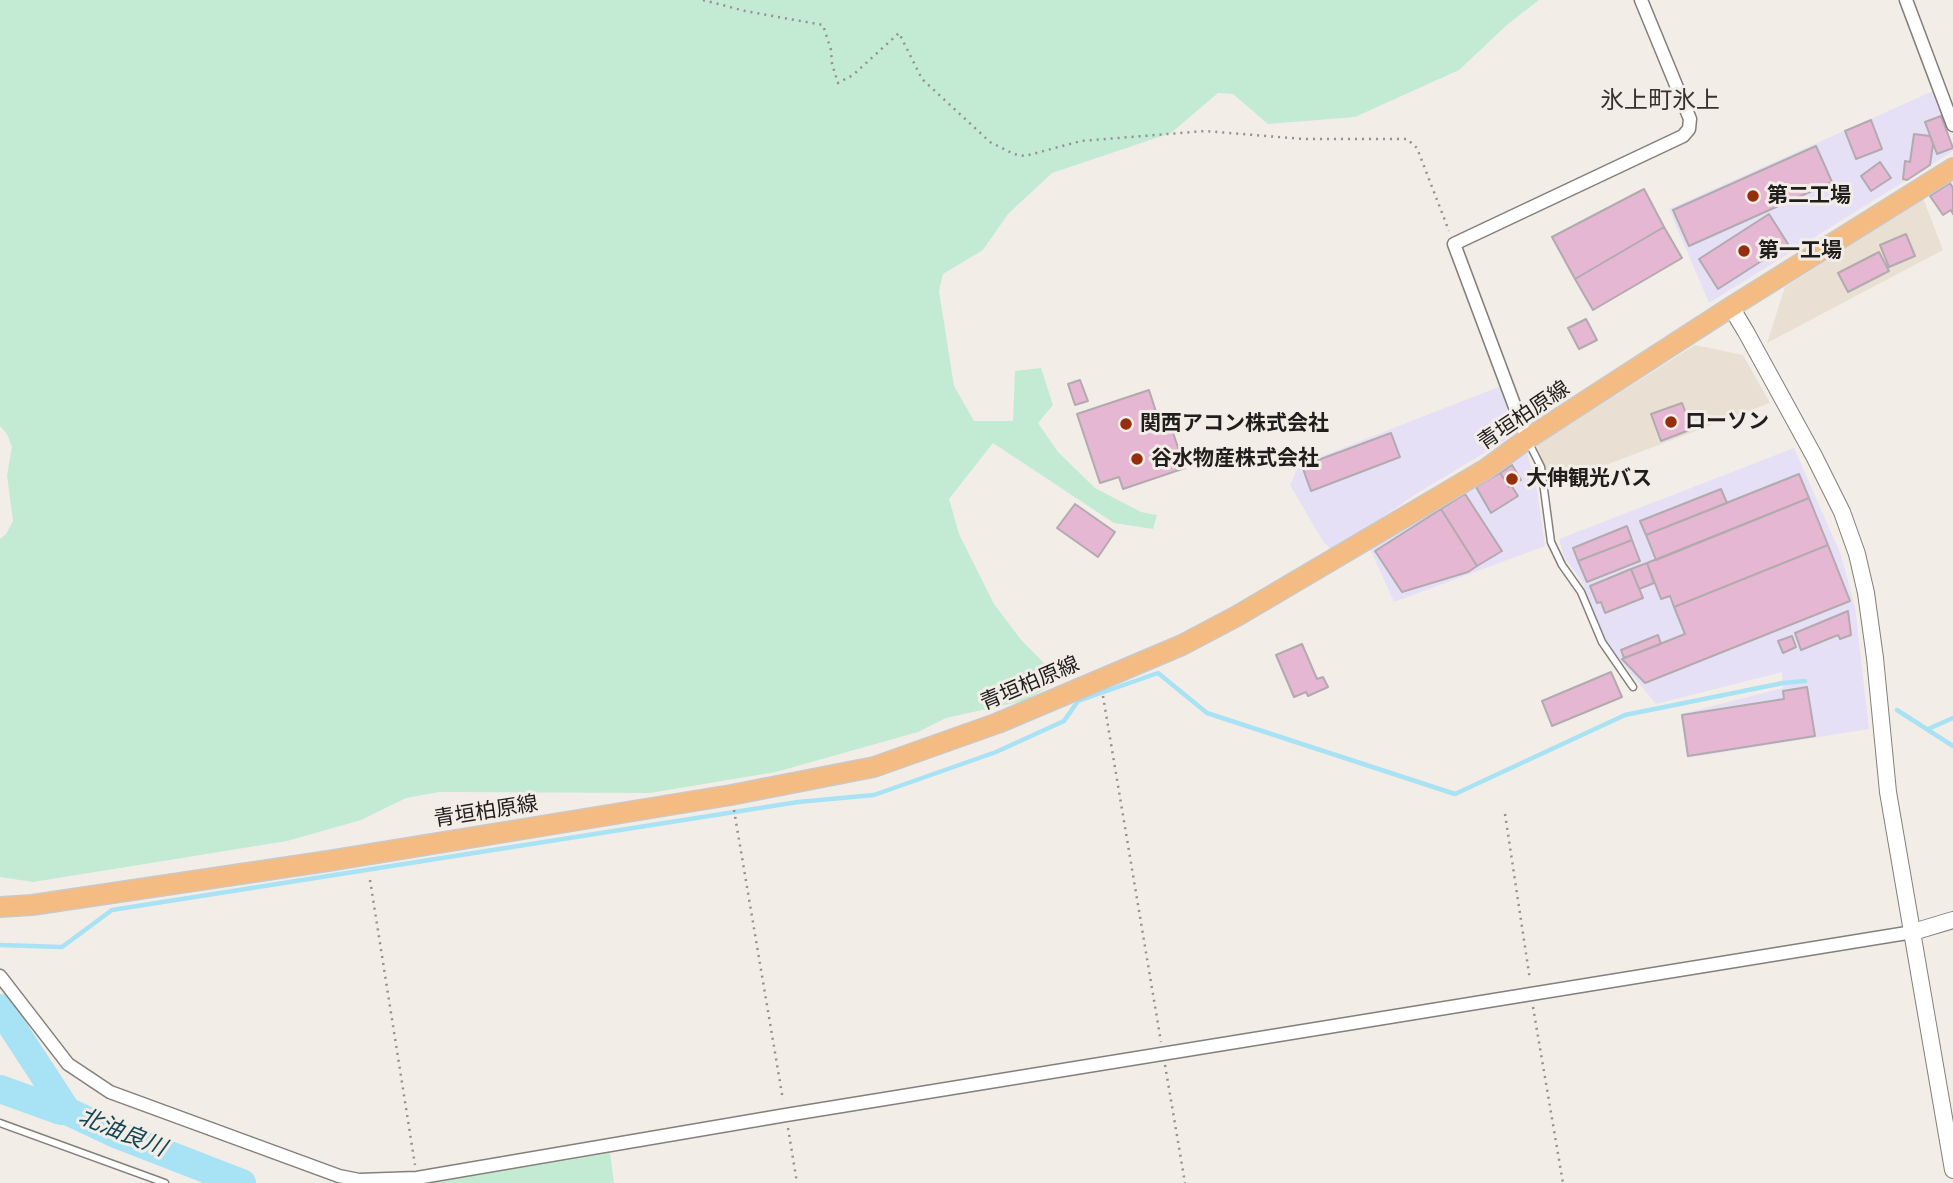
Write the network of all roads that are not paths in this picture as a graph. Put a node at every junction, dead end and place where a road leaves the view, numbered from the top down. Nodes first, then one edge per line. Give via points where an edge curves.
1 (1641, 0) edge
2 (1906, 0) edge
3 (1953, 125) edge
4 (1953, 168) edge
5 (1731, 307) junction
6 (1527, 439) junction
7 (1633, 687) dead end
8 (0, 907) edge
9 (1953, 920) edge
10 (1913, 932) junction
11 (0, 976) edge
12 (0, 1123) edge
13 (1953, 1170) edge
14 (418, 1181) edge
15 (165, 1183) edge

1 - 6 street via 1690,119 1689,130 1454,244
2 - 3 street
4 - 5 main road, 青垣柏原線
5 - 6 main road, 青垣柏原線
5 - 10 street via 1814,456 1857,554 1875,658 1888,792
6 - 7 lane via 1541,467 1551,542 1581,592 1602,642
6 - 8 main road, 青垣柏原線 via 1486,469 1182,645 998,723 874,767 328,862
9 - 10 street
10 - 13 street
10 - 14 street via 786,1115
11 - 14 street via 68,1064 110,1092 339,1177
12 - 15 lane

